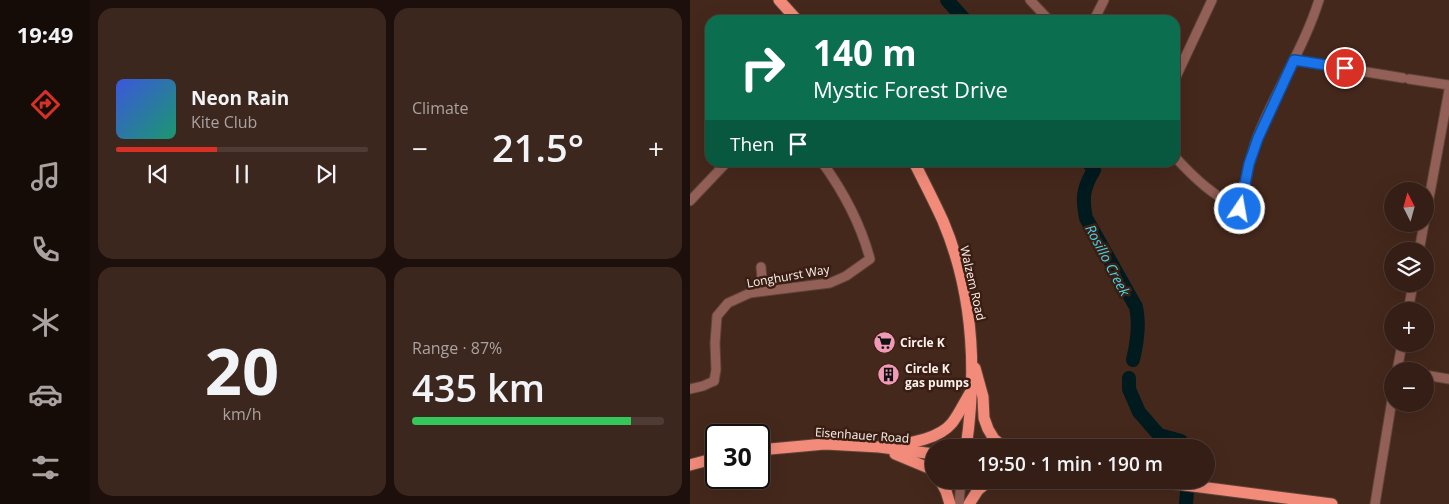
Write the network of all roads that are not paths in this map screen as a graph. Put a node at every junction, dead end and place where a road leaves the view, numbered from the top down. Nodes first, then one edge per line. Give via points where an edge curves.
1 (779, 0) edge
2 (1030, 0) edge
3 (1104, 0) edge
4 (1212, 0) edge
5 (1319, 0) edge
6 (793, 15) edge
7 (1044, 15) edge
8 (1096, 15) edge
9 (1294, 60) junction
10 (1180, 69) edge
11 (1449, 85) edge
12 (1449, 90) edge
13 (1180, 162) edge
14 (722, 167) edge
15 (826, 167) edge
16 (916, 167) edge
17 (1432, 182) edge
18 (690, 201) edge
19 (761, 267) dead end
20 (764, 291) junction
21 (971, 353) junction
22 (1434, 376) edge
23 (1449, 379) edge
24 (690, 389) edge
25 (971, 391) junction
26 (1390, 412) edge
27 (967, 439) edge
28 (994, 439) edge
29 (879, 447) junction
30 (770, 449) edge
31 (925, 453) edge
32 (705, 461) edge
33 (690, 465) edge
34 (925, 466) edge
35 (945, 489) edge
36 (961, 489) edge
37 (979, 489) edge
38 (1211, 489) edge
39 (950, 504) edge
40 (959, 504) edge
41 (969, 504) edge
42 (1332, 504) edge
43 (1376, 504) edge

1 - 6 main road
2 - 7 street
3 - 8 street
4 - 10 street
5 - 9 street
9 - 11 street
9 - 13 street via 1258,138 1240,209 1208,190
12 - 17 street
14 - 18 street
15 - 20 street, Longhurst Way via 864,238 870,259 830,283
16 - 21 main road, Walzem Road via 943,222 955,257 968,310
19 - 20 street
20 - 24 street, Longhurst Way via 750,293 728,303 717,316 717,383
21 - 25 main road, Walzem Road
21 - 28 main road via 983,397 984,418
22 - 23 street
25 - 27 main road, Walzem Road
25 - 29 main road via 942,432 932,437
26 - 43 street
29 - 30 main road, Eisenhauer Road via 825,444
29 - 31 main road, Eisenhauer Road
29 - 34 main road
32 - 33 main road
35 - 39 main road
36 - 40 street
37 - 41 main road
38 - 42 main road

